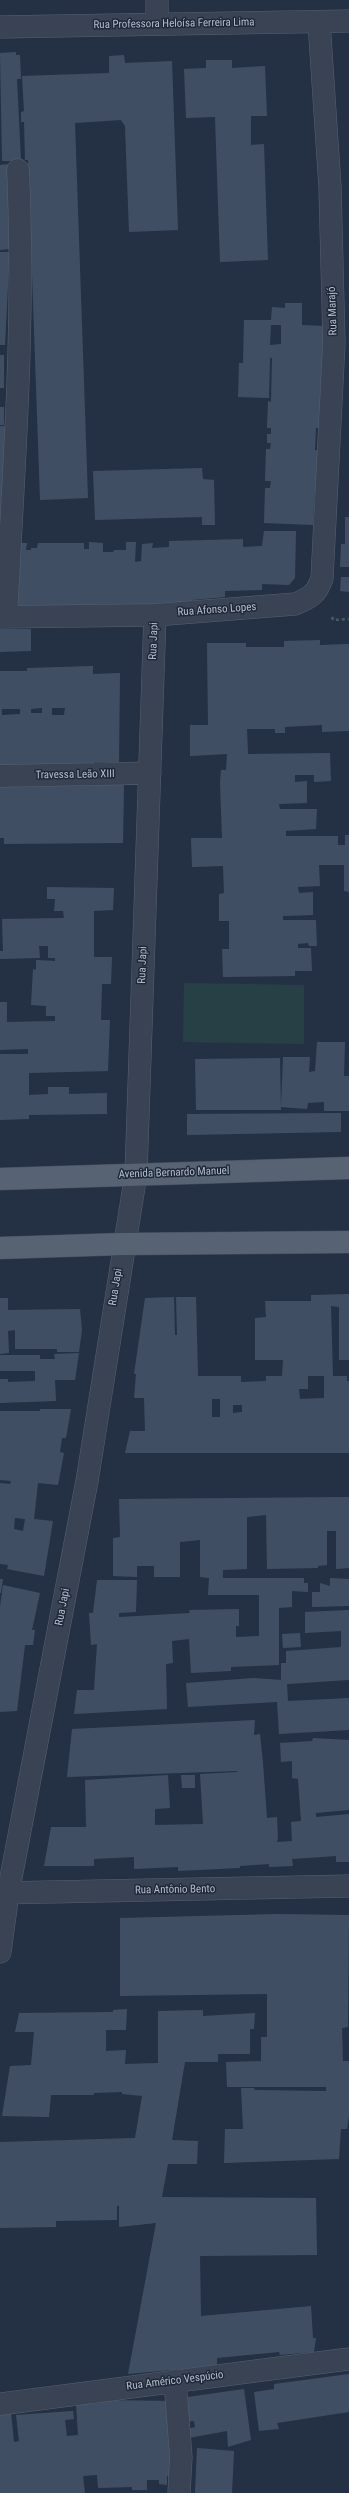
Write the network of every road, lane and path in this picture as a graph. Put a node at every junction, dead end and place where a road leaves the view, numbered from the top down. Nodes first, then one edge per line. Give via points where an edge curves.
1 (157, 0) edge
2 (349, 21) edge
3 (318, 22) junction
4 (157, 24) junction
5 (0, 27) edge
6 (18, 170) dead end
7 (312, 596) joint
8 (155, 614) junction
9 (3, 617) edge
10 (150, 773) junction
11 (0, 776) edge
12 (349, 1168) edge
13 (136, 1174) junction
14 (0, 1179) edge
15 (349, 1242) edge
16 (123, 1244) junction
17 (0, 1248) edge
18 (349, 1886) edge
19 (4, 1893) edge
20 (0, 1952) edge
21 (349, 2359) edge
22 (175, 2381) junction
23 (0, 2404) edge
24 (179, 2493) edge

1 - 4 street
2 - 3 street, Rua Professora Heloísa Ferreira Lima
3 - 4 street, Rua Professora Heloísa Ferreira Lima
3 - 7 street, Rua Marajó via 330,187 334,343 322,578 319,590
4 - 5 street, Rua Professora Heloísa Ferreira Lima
6 - 9 street via 20,220 16,420
7 - 8 street, Rua Afonso Lopes via 295,604
8 - 9 street, Rua Afonso Lopes
8 - 10 street, Rua Japi
10 - 11 street, Travessa Leão XIII
10 - 13 street, Rua Japi
12 - 13 main road, Avenida Bernardo Manuel
13 - 14 main road, Avenida Bernardo Manuel
13 - 16 street, Rua Japi
15 - 16 main road
16 - 17 main road
16 - 19 street, Rua Japi via 88,1475
18 - 19 street, Rua Antônio Bento
19 - 20 street, Rua Japi
21 - 22 street, Rua Américo Vespúcio
22 - 23 street, Rua Américo Vespúcio
22 - 24 street via 181,2457

